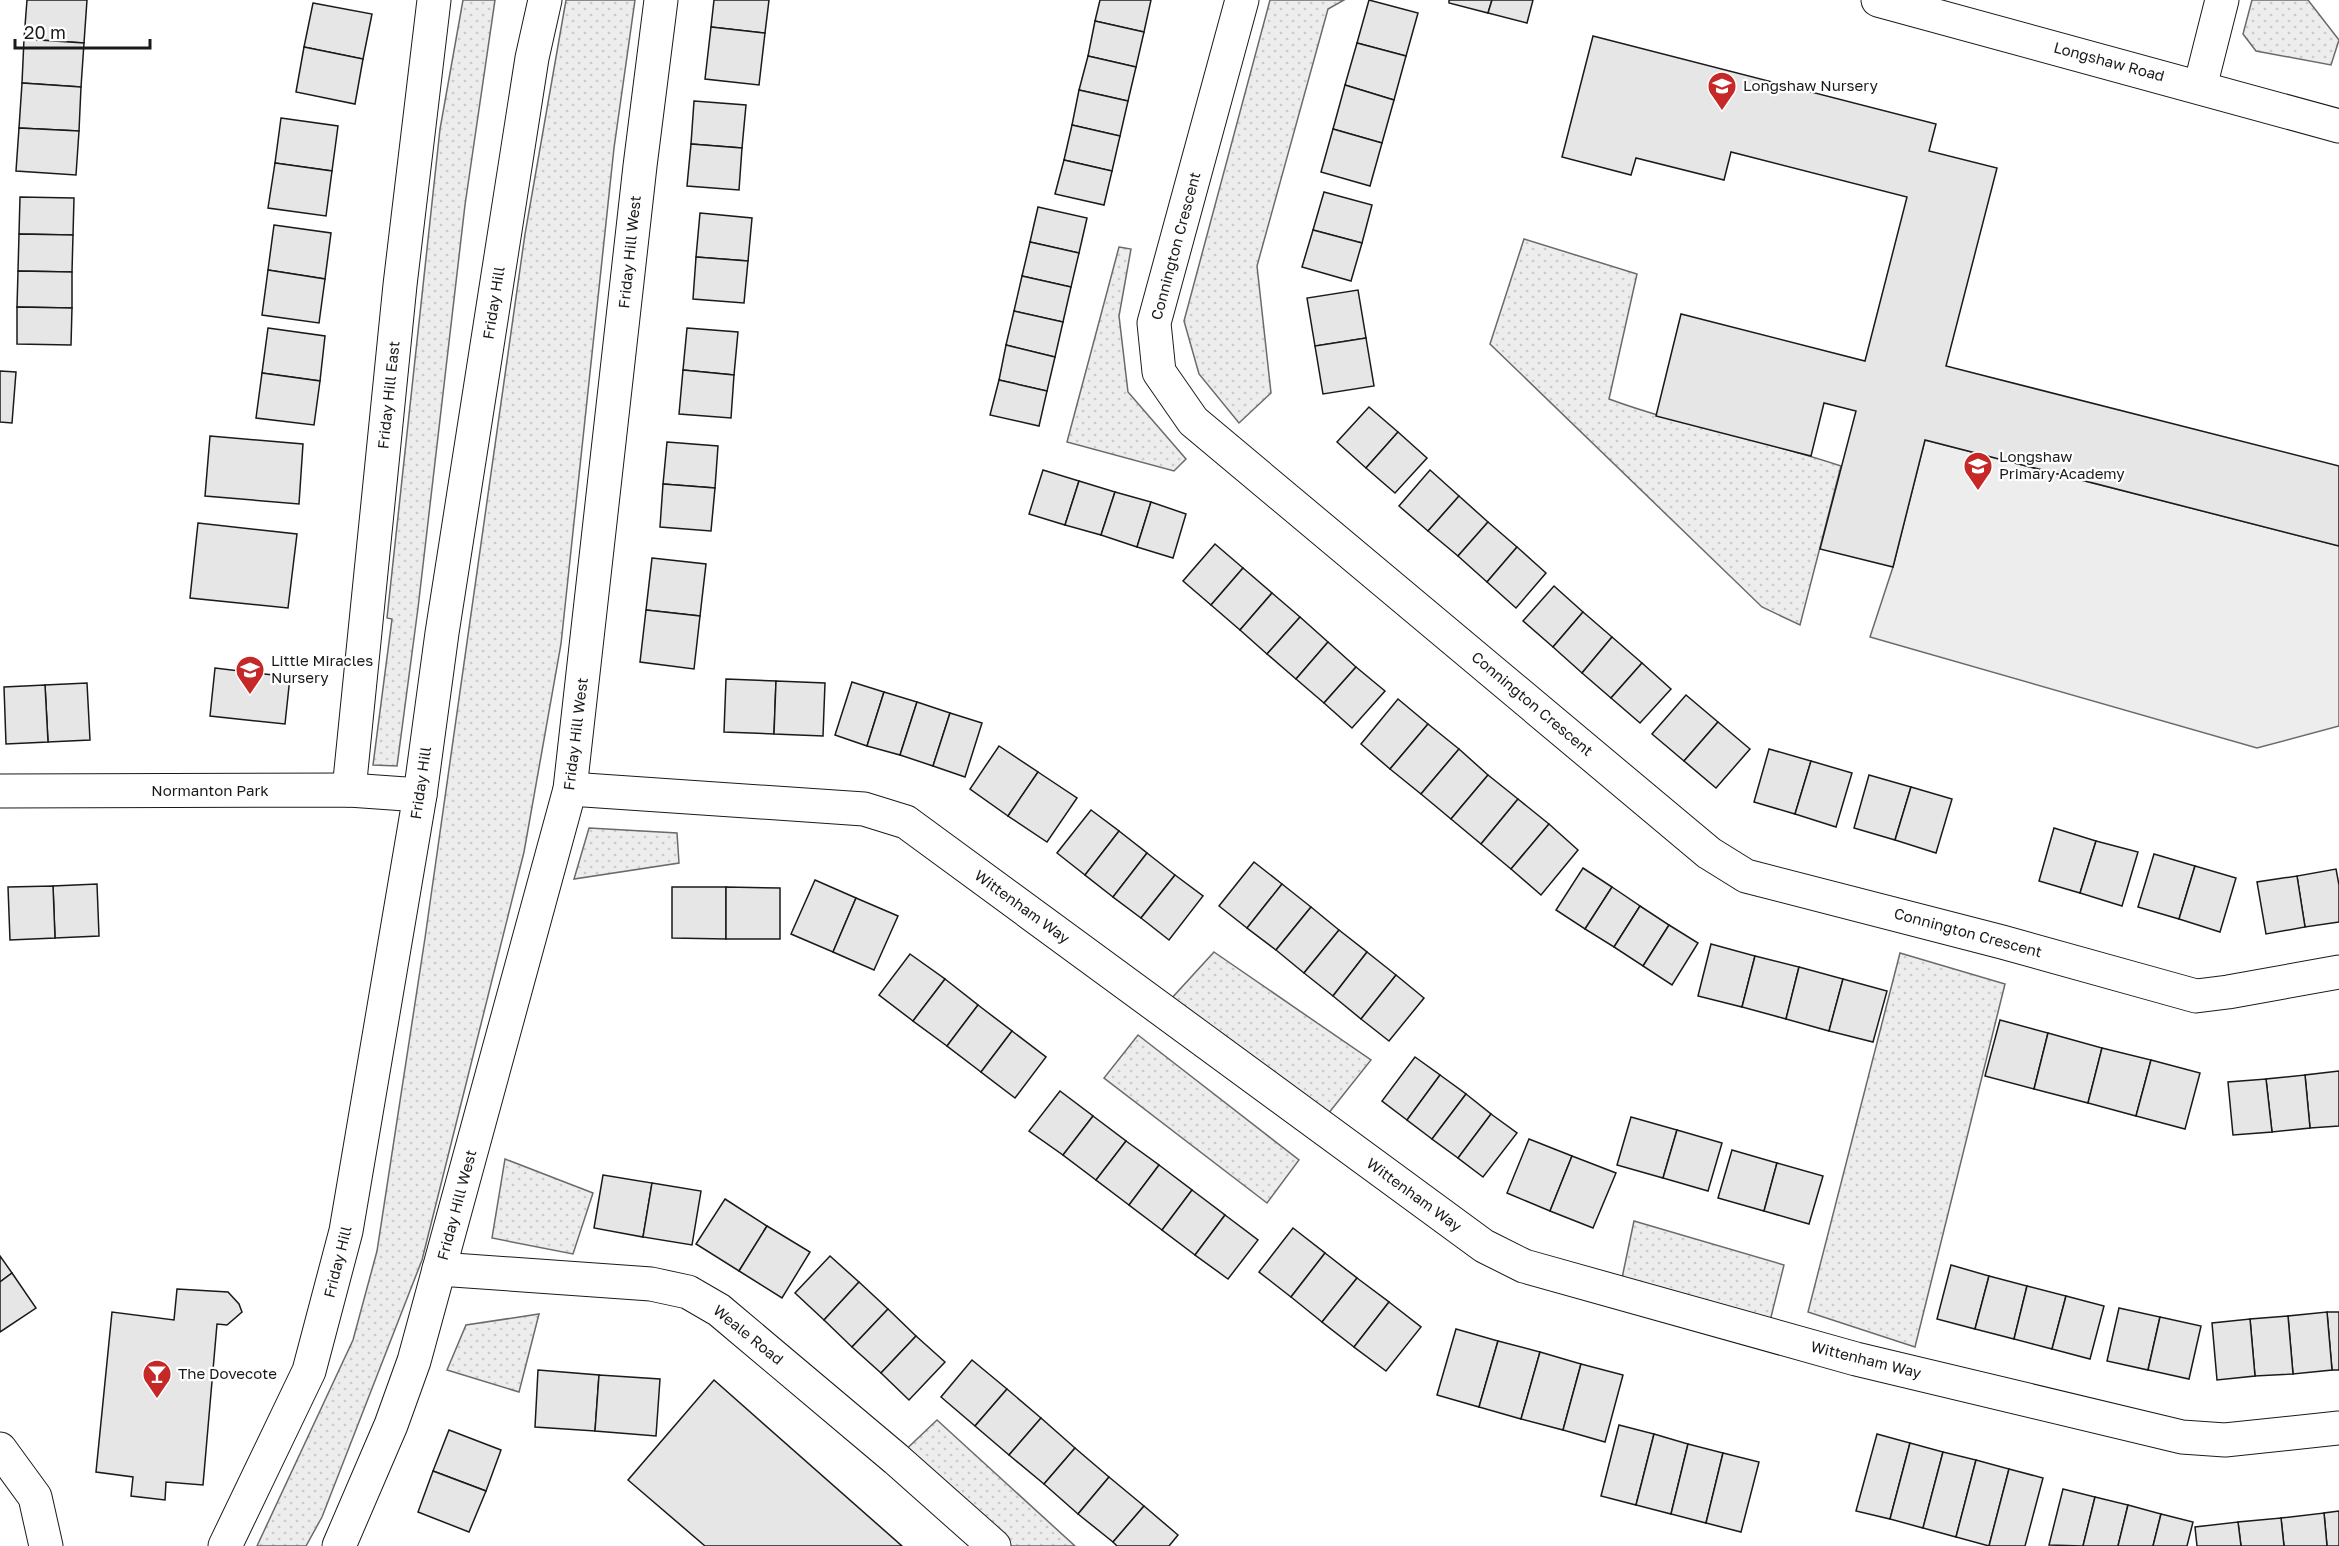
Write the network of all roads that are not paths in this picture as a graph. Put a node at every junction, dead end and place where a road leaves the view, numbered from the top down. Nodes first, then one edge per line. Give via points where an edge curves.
1 (434, 0) edge
2 (545, 0) edge
3 (661, 0) edge
4 (1242, 0) edge
5 (1878, 0) edge
6 (2222, 0) edge
7 (2200, 87) junction
8 (2339, 126) edge
9 (570, 789) junction
10 (349, 790) junction
11 (0, 791) edge
12 (420, 795) junction
13 (2339, 972) edge
14 (439, 1269) junction
15 (2339, 1428) edge
16 (0, 1449) edge
17 (46, 1546) edge
18 (225, 1546) edge
19 (339, 1546) edge
20 (994, 1546) edge

1 - 10 street, Friday Hill East via 400,285
2 - 12 street, Friday Hill via 532,58
3 - 9 street, Friday Hill West
4 - 13 street, Connington Crescent via 1154,323 1159,372 1193,421 1709,853 1746,876 2196,996
5 - 7 street, Longshaw Road
6 - 7 street
7 - 8 street, Longshaw Road
9 - 14 street, Friday Hill West
9 - 15 street, Wittenham Way via 864,809 906,822 1484,1246 1524,1266 1856,1359 2182,1437 2226,1440
10 - 11 street, Normanton Park
10 - 12 street, Normanton Park
12 - 18 street, Friday Hill via 346,1231 309,1371
14 - 19 street, Friday Hill West via 414,1361 391,1425
14 - 20 street, Weale Road via 651,1284 688,1292 719,1310
16 - 17 street via 35,1497

